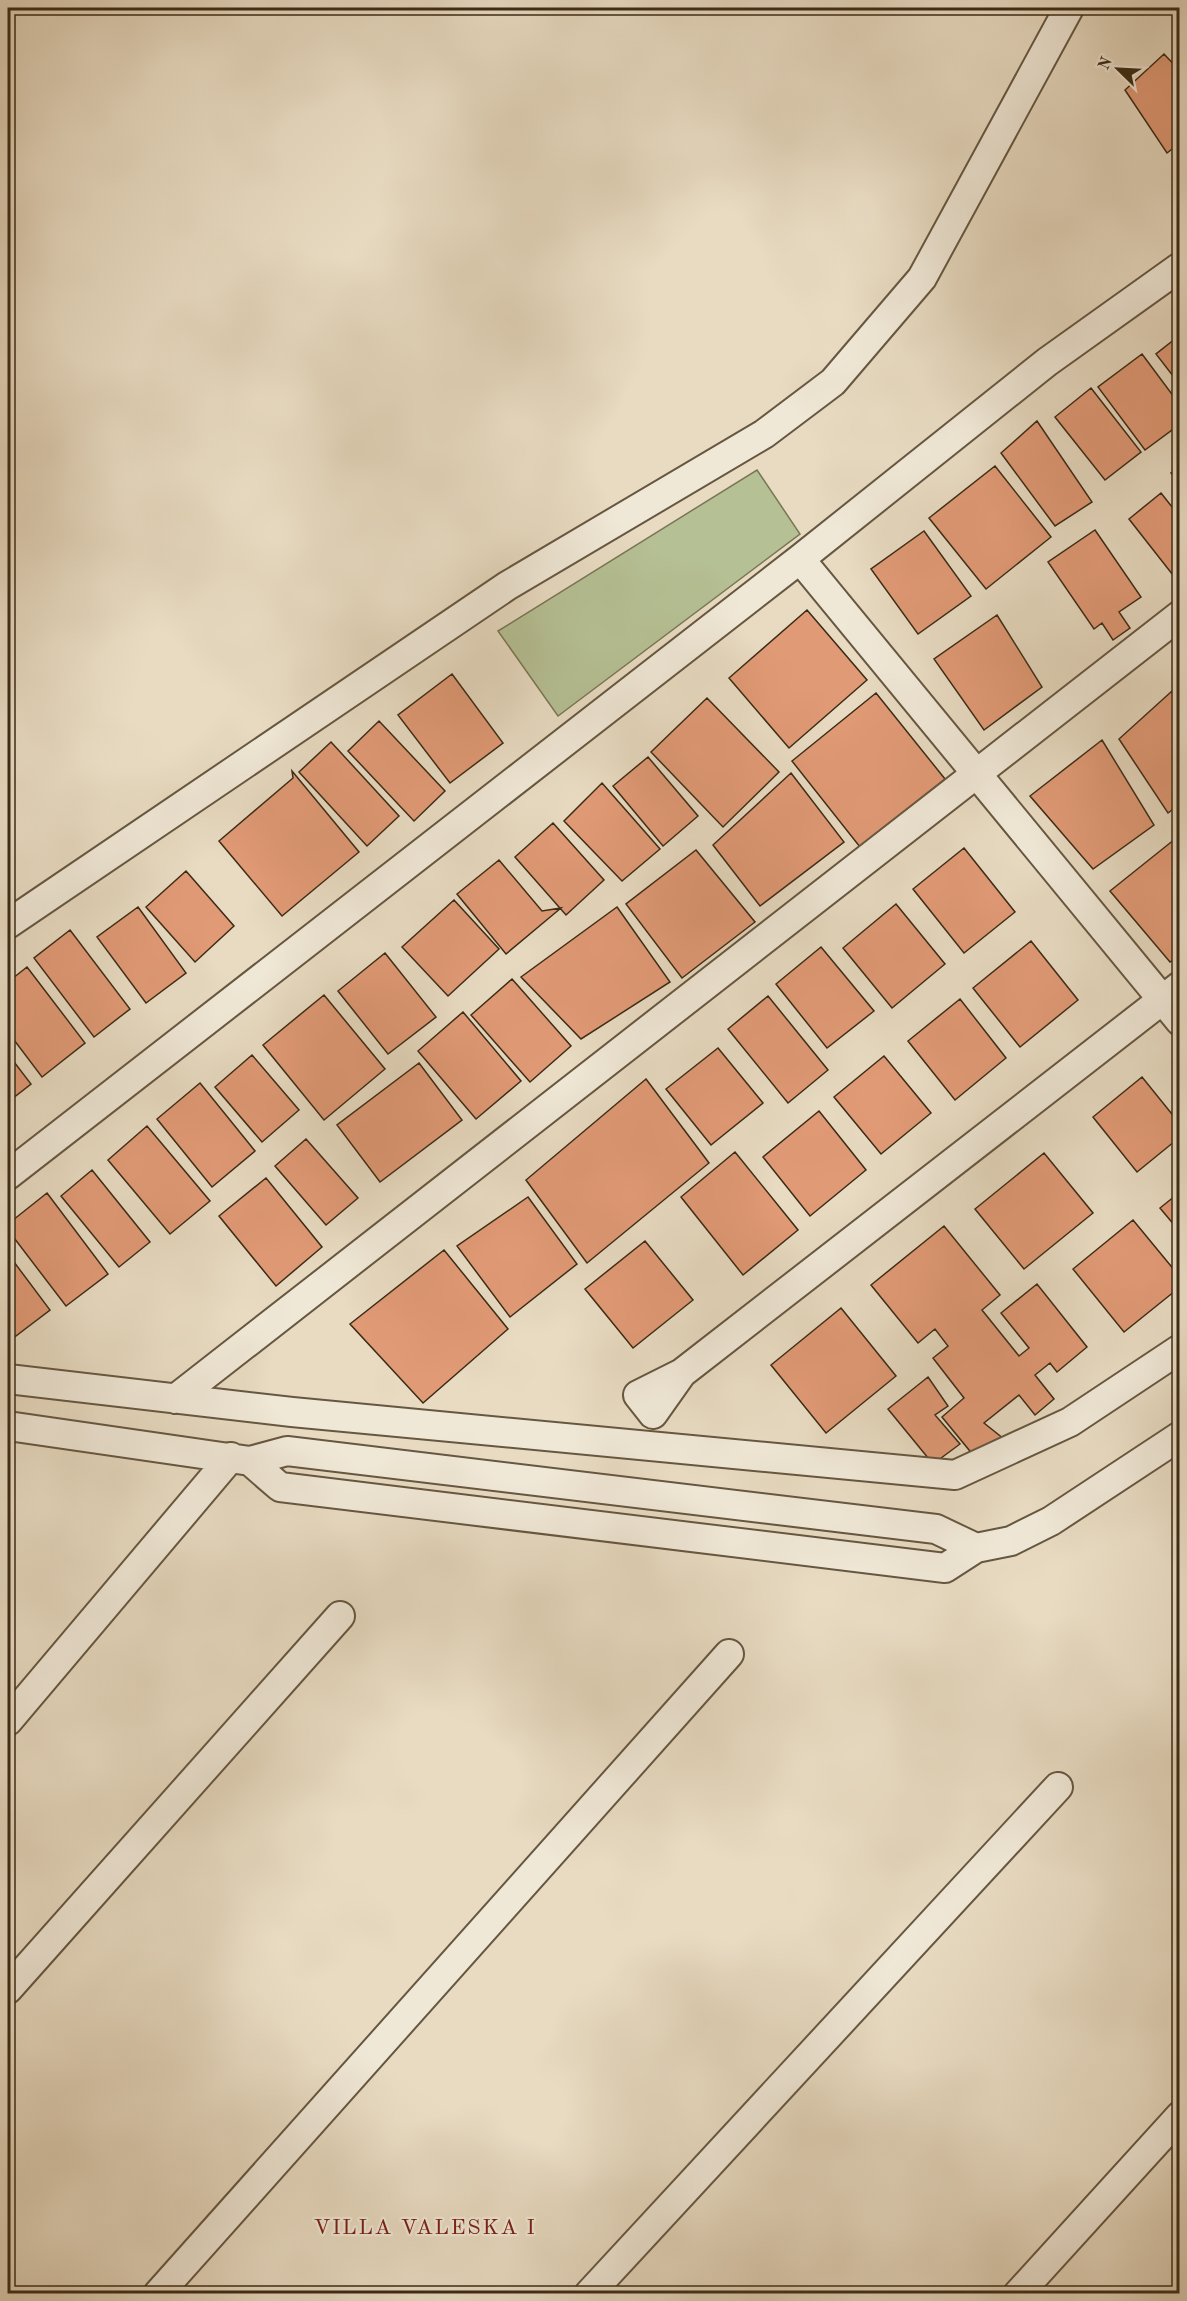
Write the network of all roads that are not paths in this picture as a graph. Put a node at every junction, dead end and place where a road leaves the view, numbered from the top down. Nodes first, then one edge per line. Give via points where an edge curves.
1 (1069, 8) edge
2 (1179, 267) edge
3 (800, 559) junction
4 (1179, 615) edge
5 (978, 773) junction
6 (8, 924) edge
7 (1174, 1002) edge
8 (8, 1175) edge
9 (1179, 1349) edge
10 (682, 1373) dead end
11 (8, 1379) edge
12 (175, 1399) junction
13 (8, 1425) edge
14 (1179, 1436) edge
15 (240, 1459) junction
16 (976, 1548) junction
17 (340, 1616) dead end
18 (729, 1654) dead end
19 (8, 1721) edge
20 (1058, 1787) dead end
21 (8, 1989) edge
22 (1179, 2116) edge
23 (158, 2294) edge
24 (589, 2294) edge
25 (1018, 2294) edge

1 - 6 street via 922,278 833,382 764,434 507,586
2 - 3 street via 1047,362
3 - 5 street
3 - 8 street
4 - 5 street
5 - 7 street
5 - 12 street
7 - 10 street
9 - 12 street via 1070,1422 956,1475
11 - 12 street
13 - 15 street
14 - 16 street via 1051,1521 1011,1541
15 - 16 street via 287,1452 311,1454 936,1529
15 - 16 street via 280,1487 945,1568
15 - 19 street
17 - 21 street
18 - 23 street
20 - 24 street
22 - 25 street

